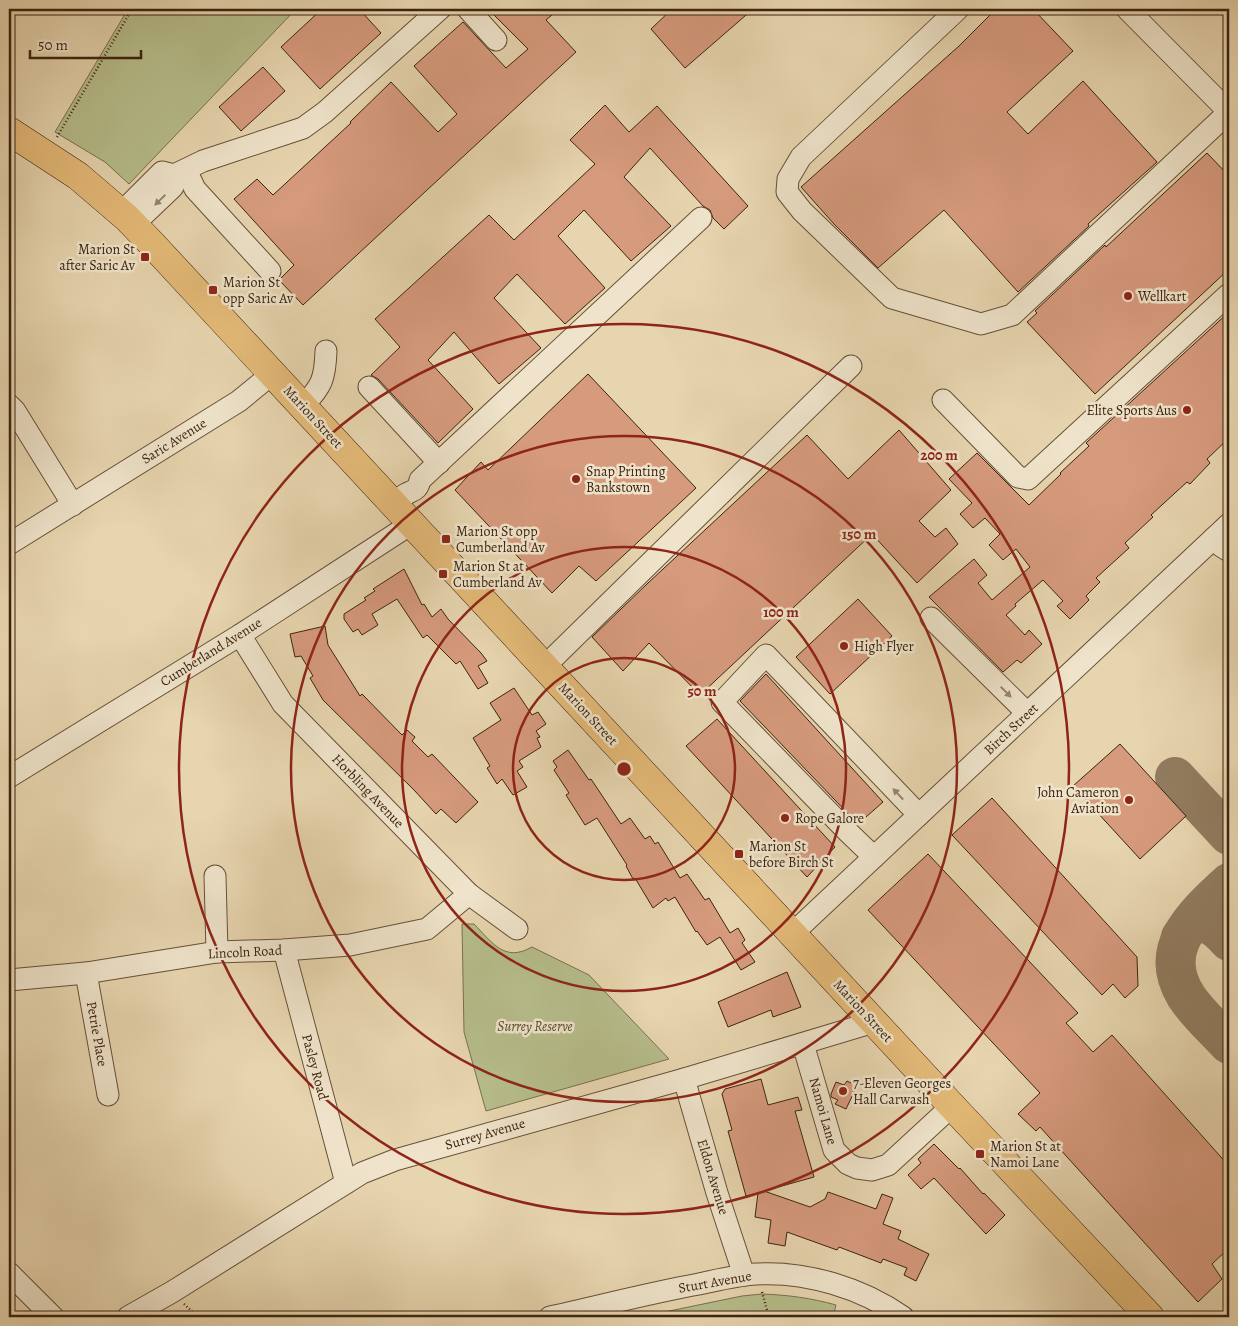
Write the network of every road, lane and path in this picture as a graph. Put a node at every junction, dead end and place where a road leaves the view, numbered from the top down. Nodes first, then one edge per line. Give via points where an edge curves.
1 (132, 9) edge
2 (440, 9) edge
3 (468, 9) edge
4 (958, 9) edge
5 (1127, 9) edge
6 (496, 40) dead end
7 (1229, 112) edge
8 (9, 131) edge
9 (46, 154) junction
10 (180, 172) junction
11 (702, 218) dead end
12 (127, 219) junction
13 (270, 271) dead end
14 (1229, 294) edge
15 (326, 351) dead end
16 (851, 366) dead end
17 (272, 374) junction
18 (368, 387) dead end
19 (943, 400) dead end
20 (9, 404) edge
21 (303, 406) junction
22 (439, 463) junction
23 (408, 501) junction
24 (73, 505) junction
25 (1224, 538) edge
26 (9, 544) edge
27 (931, 618) dead end
28 (240, 635) junction
29 (544, 667) junction
30 (1027, 713) junction
31 (9, 777) edge
32 (919, 815) junction
33 (874, 856) junction
34 (215, 876) dead end
35 (468, 894) junction
36 (517, 930) dead end
37 (792, 934) junction
38 (284, 950) junction
39 (217, 952) junction
40 (86, 973) junction
41 (9, 980) edge
42 (874, 1022) junction
43 (803, 1044) junction
44 (684, 1078) junction
45 (108, 1095) dead end
46 (952, 1106) junction
47 (346, 1184) junction
48 (9, 1273) edge
49 (750, 1274) junction
50 (53, 1317) edge
51 (128, 1317) edge
52 (550, 1317) edge
53 (769, 1317) edge
54 (903, 1317) edge
55 (1150, 1317) edge

1 - 9 path
2 - 10 street via 303,128 203,161
3 - 6 street
4 - 7 street via 801,157 788,179 787,192 802,211 892,298 981,324 1012,315
5 - 7 street
8 - 9 main road, Marion Street
9 - 12 main road, Marion Street via 78,176
10 - 12 street via 173,187
10 - 13 street
11 - 22 street, Cumberland Avenue
12 - 17 main road, Marion Street
14 - 19 street via 1028,479 1018,477
15 - 21 street via 322,383
16 - 29 street
17 - 21 main road, Marion Street
17 - 24 street, Saric Avenue via 239,401
18 - 22 street
20 - 24 street
21 - 23 main road, Marion Street
22 - 23 street, Cumberland Avenue
23 - 28 street, Cumberland Avenue
23 - 29 main road, Marion Street
24 - 26 street, Saric Avenue
25 - 30 street, Birch Street
27 -> 30 street
28 - 31 street, Cumberland Avenue
28 - 35 street, Horbling Avenue via 284,704
29 - 37 main road, Marion Street
30 - 32 street, Birch Street
32 - 33 street, Birch Street
32 -> 33 street via 766,655 722,702
33 - 37 street, Birch Street
34 - 39 street
35 - 36 street, Horbling Avenue
35 - 38 street, Lincoln Road via 427,929 350,945
37 - 42 main road, Marion Street
38 - 39 street, Lincoln Road
38 - 47 street, Pasley Road
39 - 40 street, Lincoln Road
40 - 41 street, Lincoln Road
40 - 45 street, Petrie Place
42 - 43 street, Surrey Avenue
42 - 46 main road, Marion Street
43 - 44 street, Surrey Avenue
43 - 46 street, Namoi Lane via 834,1150 848,1164 864,1170 888,1165
44 - 47 street, Surrey Avenue via 395,1160 362,1173
44 - 49 street, Eldon Avenue via 717,1193
46 - 55 main road, Marion Street
47 - 51 street, Surrey Avenue
48 - 50 street
49 - 52 street, Sturt Avenue
49 - 53 path
49 - 54 street, Sturt Avenue via 785,1275 833,1284 867,1297

